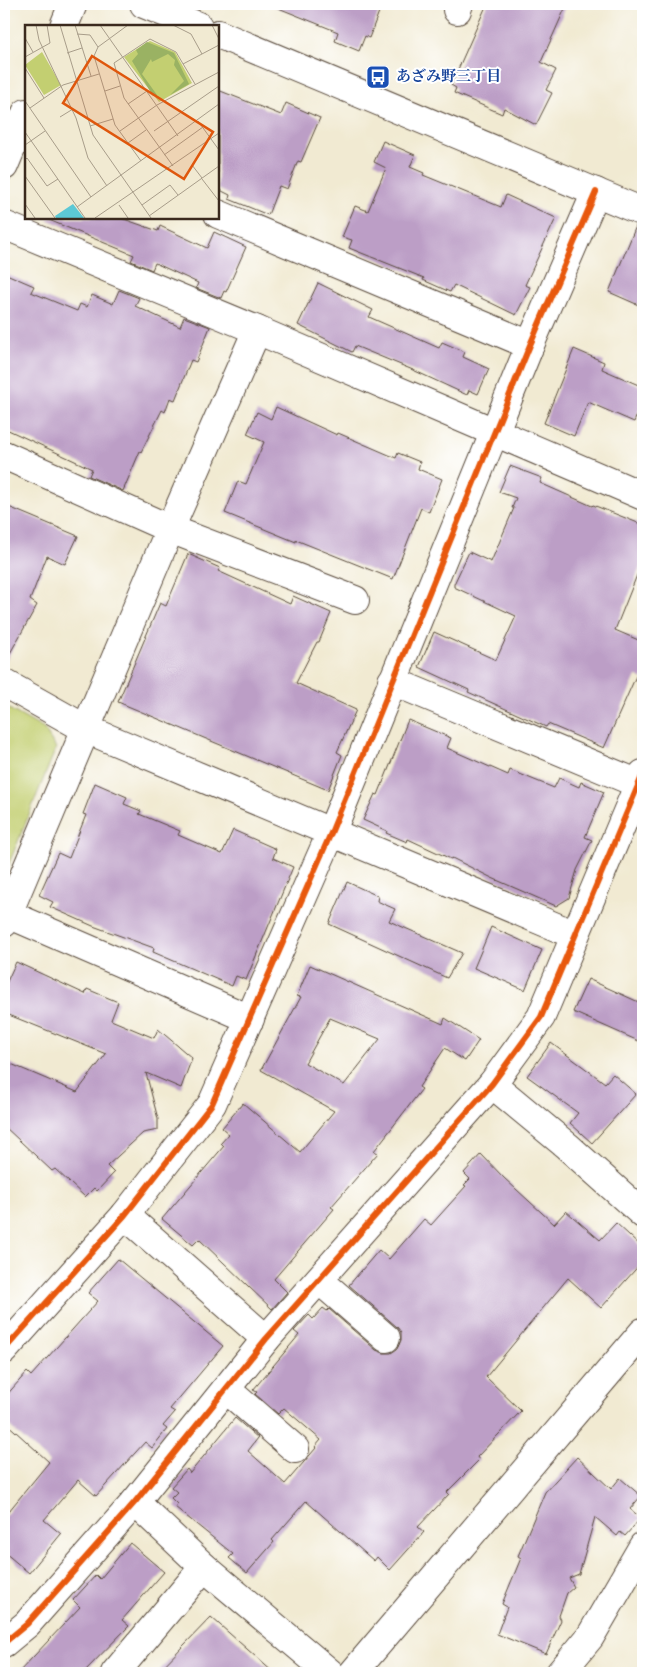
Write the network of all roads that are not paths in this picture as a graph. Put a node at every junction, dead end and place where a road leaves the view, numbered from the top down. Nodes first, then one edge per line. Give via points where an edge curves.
1 (73, 4) edge
2 (144, 4) edge
3 (64, 25) edge
4 (196, 25) edge
5 (219, 34) edge
6 (24, 126) edge
7 (4, 166) edge
8 (596, 192) junction
9 (643, 212) edge
10 (219, 214) edge
11 (4, 225) edge
12 (257, 330) junction
13 (530, 345) junction
14 (496, 432) junction
15 (4, 455) edge
16 (643, 496) edge
17 (170, 529) junction
18 (355, 600) dead end
19 (392, 681) junction
20 (4, 683) edge
21 (86, 729) junction
22 (641, 779) edge
23 (331, 833) junction
24 (6, 919) edge
25 (575, 935) junction
26 (250, 1020) junction
27 (492, 1084) junction
28 (643, 1214) edge
29 (125, 1215) junction
30 (319, 1280) junction
31 (643, 1332) edge
32 (386, 1338) dead end
33 (266, 1339) junction
34 (4, 1350) edge
35 (226, 1389) junction
36 (295, 1449) dead end
37 (135, 1502) junction
38 (643, 1546) edge
39 (204, 1567) junction
40 (4, 1642) edge
41 (115, 1673) edge
42 (330, 1673) edge
43 (353, 1673) edge
44 (560, 1673) edge

1 - 3 street
2 - 4 street
5 - 8 street
6 - 7 street
8 - 9 street
8 - 13 street
10 - 13 street
11 - 12 street
12 - 14 street
12 - 17 street
13 - 14 street
14 - 16 street
14 - 19 street
15 - 17 street
17 - 18 street
17 - 21 street
19 - 22 street
19 - 23 street
20 - 21 street
21 - 23 street
21 - 24 street
22 - 25 street
23 - 25 street
23 - 26 street
24 - 26 street
25 - 27 street via 541,1017
26 - 29 street via 212,1104
27 - 28 street
27 - 30 street
29 - 33 street
29 - 34 street
30 - 32 street
30 - 33 street
31 - 43 street
33 - 35 street
35 - 36 street
35 - 37 street
37 - 39 street
37 - 40 street via 27,1624
38 - 44 street via 590,1637
39 - 41 street
39 - 42 street

